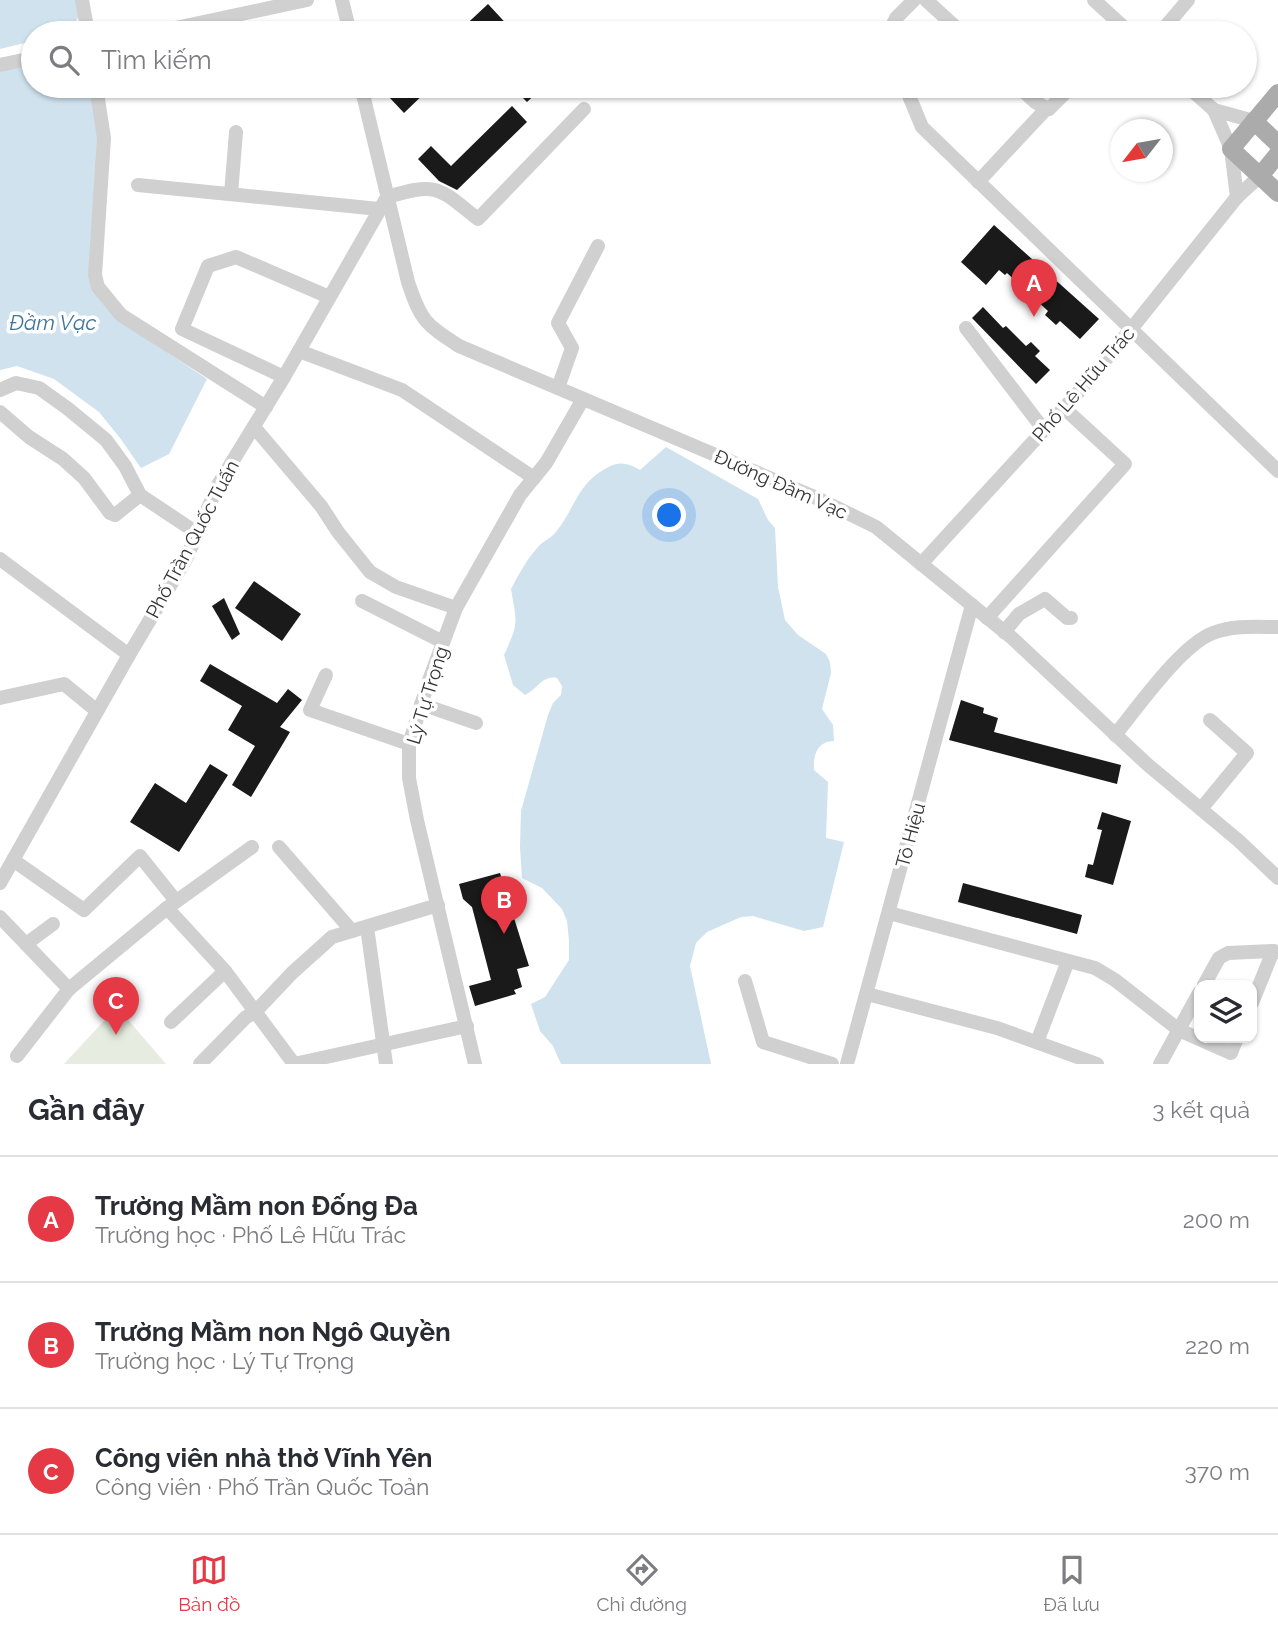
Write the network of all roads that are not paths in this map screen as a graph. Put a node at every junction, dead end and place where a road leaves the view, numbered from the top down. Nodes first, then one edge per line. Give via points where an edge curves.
1 (82, 0) edge
2 (307, 0) edge
3 (342, 0) edge
4 (914, 0) edge
5 (926, 0) edge
6 (1094, 0) edge
7 (1188, 0) edge
8 (86, 21) edge
9 (208, 21) edge
10 (347, 21) edge
11 (894, 21) edge
12 (949, 21) edge
13 (1114, 21) edge
14 (1170, 21) edge
15 (21, 61) edge
16 (0, 65) edge
17 (1278, 93) edge
18 (98, 98) edge
19 (363, 98) edge
20 (910, 98) edge
21 (1030, 98) edge
22 (1060, 98) edge
23 (1200, 98) edge
24 (1047, 108) junction
25 (584, 110) dead end
26 (1214, 110) junction
27 (1254, 121) junction
28 (236, 132) dead end
29 (1278, 144) edge
30 (1231, 149) junction
31 (1278, 155) edge
32 (1260, 176) junction
33 (978, 182) junction
34 (138, 185) dead end
35 (1278, 193) edge
36 (232, 194) junction
37 (1237, 197) junction
38 (383, 203) junction
39 (598, 246) dead end
40 (329, 297) junction
41 (966, 328) dead end
42 (1132, 328) junction
43 (299, 351) junction
44 (284, 377) junction
45 (558, 388) junction
46 (0, 390) edge
47 (583, 399) junction
48 (266, 407) junction
49 (1064, 408) junction
50 (0, 412) edge
51 (254, 427) junction
52 (1044, 430) junction
53 (1278, 448) edge
54 (1266, 460) junction
55 (1278, 471) edge
56 (534, 478) junction
57 (140, 495) junction
58 (197, 533) junction
59 (0, 559) edge
60 (921, 564) junction
61 (362, 601) dead end
62 (972, 605) junction
63 (456, 608) junction
64 (987, 618) junction
65 (1071, 618) dead end
66 (1278, 627) edge
67 (1004, 632) junction
68 (443, 642) junction
69 (128, 655) junction
70 (326, 675) dead end
71 (0, 698) edge
72 (421, 704) junction
73 (97, 710) junction
74 (1210, 720) dead end
75 (477, 723) dead end
76 (1115, 734) junction
77 (409, 744) junction
78 (1201, 809) junction
79 (252, 846) dead end
80 (279, 847) dead end
81 (13, 860) junction
82 (1278, 878) edge
83 (0, 883) edge
84 (172, 904) junction
85 (438, 905) junction
86 (889, 914) junction
87 (0, 917) edge
88 (53, 924) dead end
89 (367, 926) junction
90 (352, 931) junction
91 (26, 944) junction
92 (1276, 952) edge
93 (1069, 961) junction
94 (225, 971) junction
95 (1206, 980) edge
96 (745, 981) dead end
97 (69, 989) junction
98 (1257, 992) edge
99 (866, 994) junction
100 (1194, 1002) edge
101 (256, 1011) junction
102 (171, 1022) dead end
103 (467, 1026) junction
104 (1178, 1030) junction
105 (1194, 1037) edge
106 (1037, 1042) junction
107 (1208, 1043) edge
108 (1235, 1043) edge
109 (383, 1045) junction
110 (17, 1056) dead end
111 (200, 1064) edge
112 (386, 1064) edge
113 (475, 1064) edge
114 (832, 1064) edge
115 (847, 1064) edge
116 (1097, 1064) edge
117 (1160, 1064) edge

1 - 8 street
2 - 9 street
3 - 10 street
4 - 11 street
5 - 12 street
6 - 13 street
7 - 14 street
15 - 16 street
17 - 27 main road
18 - 48 street via 104,138 98,287 121,315
19 - 38 street, Đường Đầm Vạc
20 - 33 street via 922,127
21 - 24 street
22 - 24 street
23 - 26 street
24 - 33 street
25 - 38 street via 478,219 440,189 416,188
26 - 27 street
26 - 30 street
27 - 29 main road
27 - 30 main road
28 - 36 street
30 - 32 main road
30 - 37 street
31 - 32 main road
32 - 35 main road
32 - 37 street, Phố Lê Hữu Trác
33 - 42 street
34 - 36 street
36 - 38 street
37 - 42 street, Phố Lê Hữu Trác
38 - 40 street, Phố Trần Quốc Tuấn
38 - 45 street, Đường Đầm Vạc via 418,312 428,326 459,346
39 - 45 street via 558,323 572,348
40 - 43 street, Phố Trần Quốc Tuấn
40 - 44 street via 236,257 208,266 182,329
41 - 52 street
42 - 49 street, Phố Lê Hữu Trác
42 - 54 street
43 - 44 street, Phố Trần Quốc Tuấn
43 - 56 street via 402,390
44 - 48 street, Phố Trần Quốc Tuấn
45 - 47 street, Đường Đầm Vạc
46 - 57 street via 16,383 39,388 67,408 106,440
47 - 56 street, Lý Tự Trọng
47 - 60 street, Đường Đầm Vạc via 819,499 876,527
48 - 51 street, Phố Trần Quốc Tuấn
49 - 52 street, Phố Lê Hữu Trác
49 - 64 street via 1125,464
50 - 57 street via 63,459 110,513 120,512
51 - 58 street, Phố Trần Quốc Tuấn via 218,485
51 - 63 street via 370,572 396,587
52 - 60 street, Phố Lê Hữu Trác
53 - 54 street
54 - 55 street
56 - 63 street, Lý Tự Trọng
57 - 58 street
58 - 69 street, Phố Trần Quốc Tuấn
59 - 69 street
60 - 62 street, Đường Đầm Vạc
61 - 68 street
62 - 64 street, Đường Đầm Vạc
62 - 86 street, Tô Hiệu
63 - 68 street, Lý Tự Trọng
64 - 67 street, Đường Đầm Vạc
65 - 67 street via 1045,599 1019,614
66 - 76 street via 1231,628 1198,640
67 - 76 street, Đường Đầm Vạc
68 - 72 street, Lý Tự Trọng
69 - 73 street, Phố Trần Quốc Tuấn
70 - 77 street via 310,710
71 - 73 street via 64,684
72 - 75 street
72 - 77 street, Lý Tự Trọng
73 - 81 street, Phố Trần Quốc Tuấn
74 - 78 street via 1247,753
76 - 78 street, Đường Đầm Vạc
77 - 85 street, Lý Tự Trọng via 409,778
78 - 82 street, Đường Đầm Vạc
79 - 84 street
80 - 90 street
81 - 83 street, Phố Trần Quốc Tuấn
81 - 84 street via 84,910 139,856
84 - 94 street
84 - 97 street
85 - 89 street
85 - 103 street, Lý Tự Trọng
86 - 93 street
86 - 99 street, Tô Hiệu
87 - 91 street
88 - 91 street
89 - 90 street
89 - 109 street
90 - 101 street via 331,937
91 - 97 street
92 - 95 street via 1228,953 1219,958
92 - 98 street
93 - 104 street via 1115,980
93 - 106 street
94 - 101 street
94 - 102 street
96 - 114 street via 762,1042
97 - 110 street
99 - 106 street
99 - 115 street, Tô Hiệu
100 - 104 street
101 - 109 street via 294,1064
101 - 111 street
103 - 109 street
103 - 113 street, Lý Tự Trọng
104 - 105 street
104 - 117 street
106 - 116 street
107 - 108 street via 1231,1053
109 - 112 street

